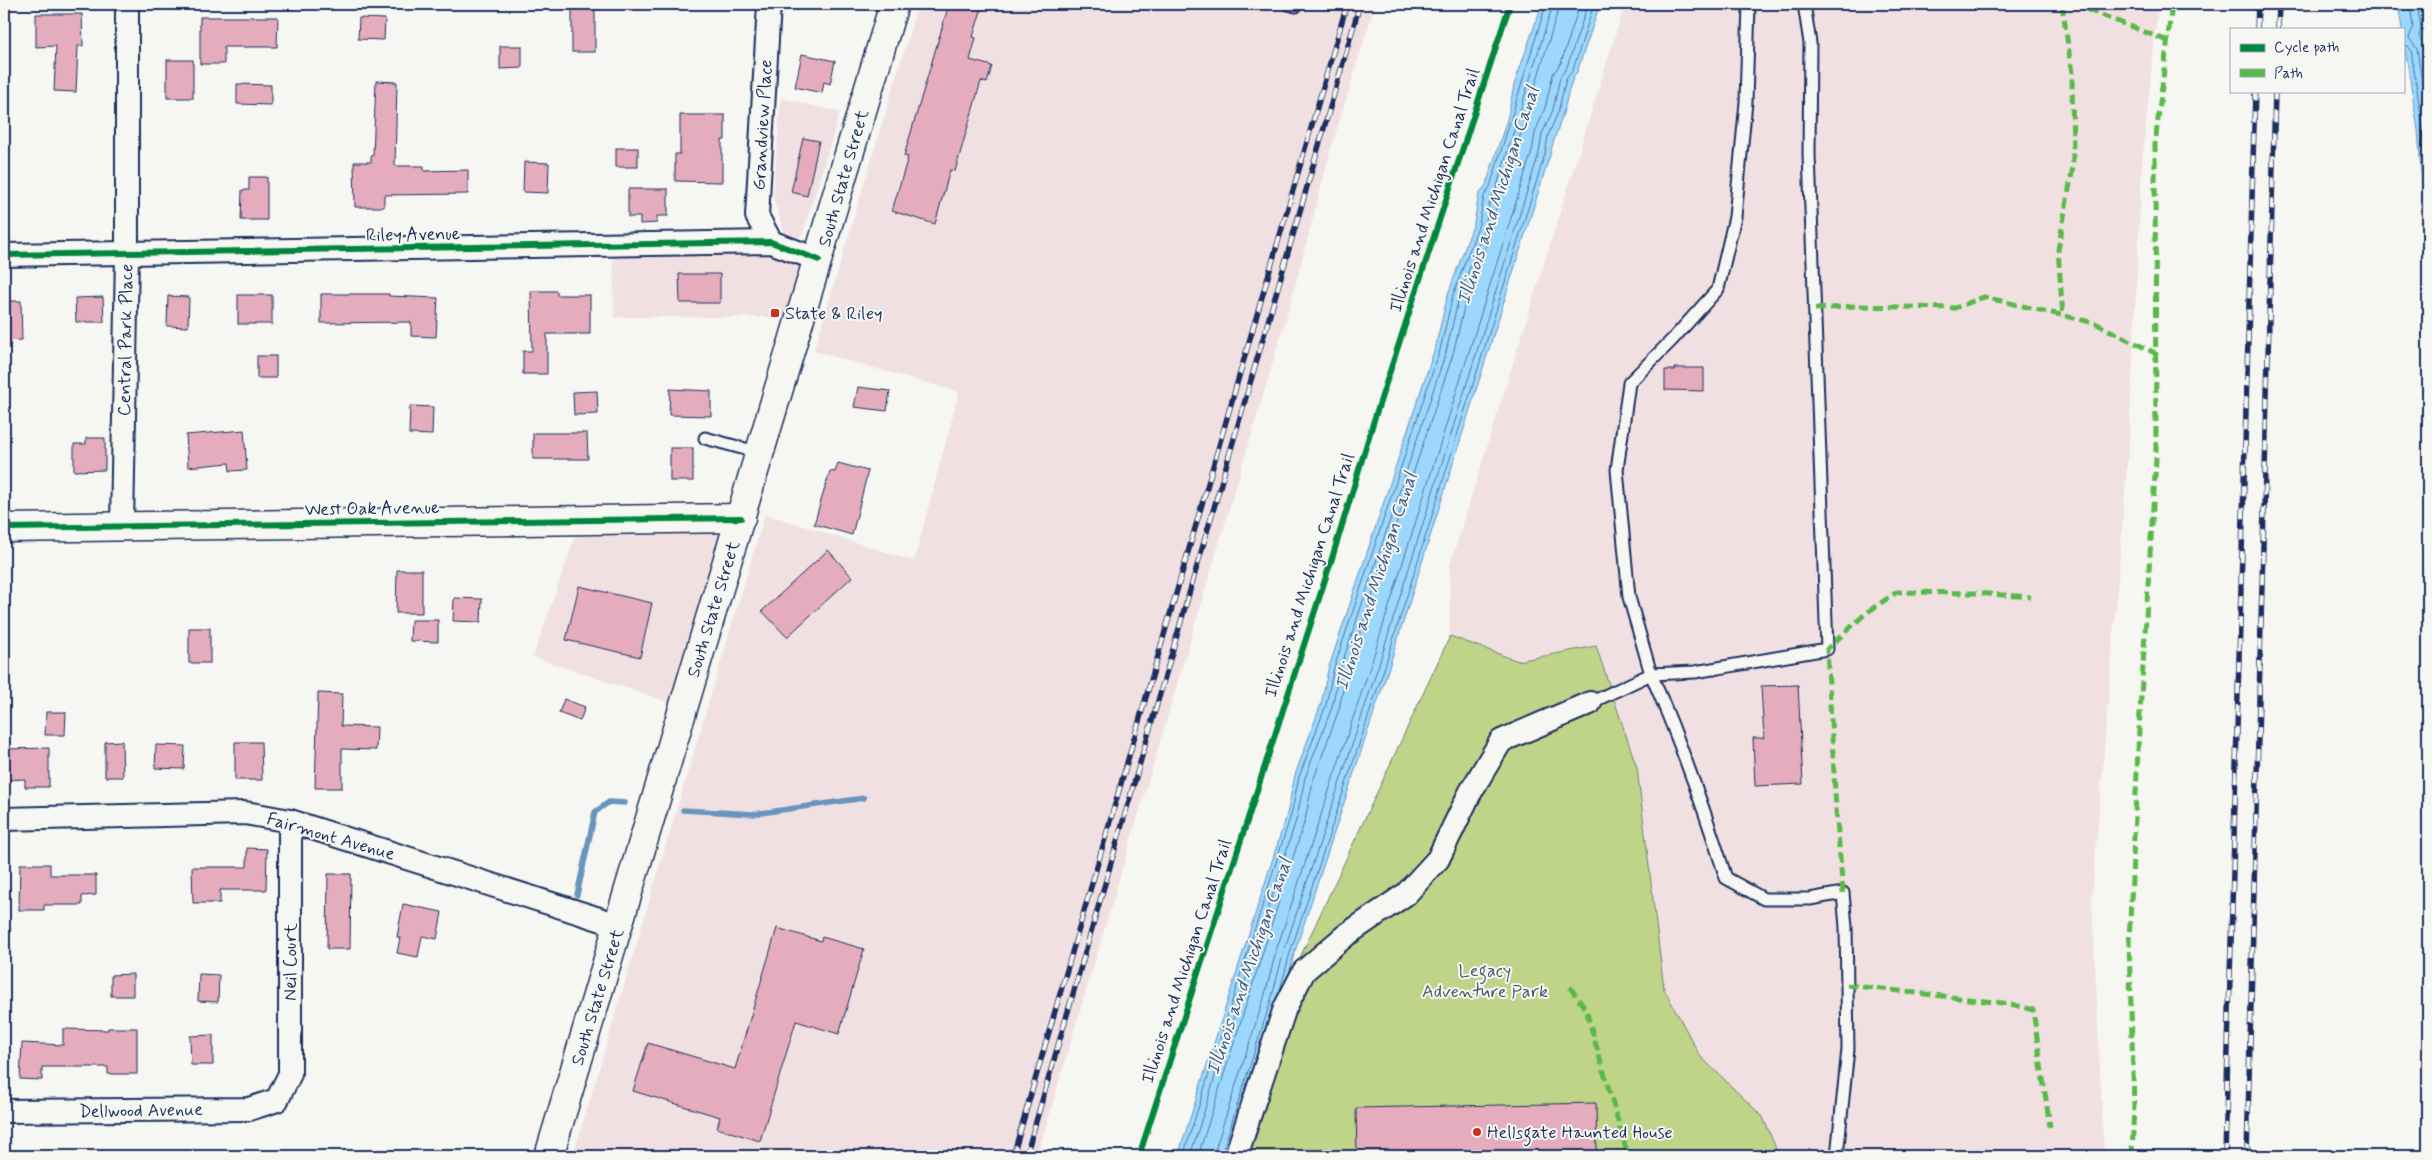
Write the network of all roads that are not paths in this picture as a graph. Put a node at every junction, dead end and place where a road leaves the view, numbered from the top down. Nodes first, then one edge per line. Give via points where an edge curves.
1 (126, 4) edge
2 (768, 4) edge
3 (894, 4) edge
4 (1804, 4) edge
5 (1749, 8) edge
6 (771, 242) junction
7 (127, 254) junction
8 (4, 255) edge
9 (819, 260) junction
10 (705, 438) dead end
11 (760, 453) junction
12 (741, 518) junction
13 (122, 526) junction
14 (4, 528) edge
15 (1651, 674) junction
16 (1590, 703) joint
17 (4, 820) edge
18 (290, 820) junction
19 (618, 925) junction
20 (277, 1100) joint
21 (4, 1111) edge
22 (549, 1156) edge
23 (1236, 1156) edge
24 (1837, 1156) edge

1 - 7 street, Central Park Place
2 - 6 street, Grandview Place via 758,216
3 - 9 main road, South State Street
4 - 15 lane via 1810,43 1809,154 1827,649 1695,672
5 - 15 lane via 1746,102 1735,218 1718,289 1629,383 1617,470 1629,596
6 - 7 street, Riley Avenue
6 - 9 street, Riley Avenue
7 - 8 street, Riley Avenue
7 - 13 street, Central Park Place
9 - 11 main road, South State Street
10 - 11 lane
11 - 12 main road, South State Street
12 - 13 main road, West Oak Avenue
12 - 19 main road, South State Street
13 - 14 main road, West Oak Avenue
15 - 16 lane
15 - 24 lane via 1684,751 1726,878 1764,899 1810,899 1843,893 1848,1049
16 - 23 street via 1501,741 1470,793 1438,860 1406,894 1346,935 1304,971 1286,1008
17 - 18 street, Fairmont Avenue via 245,813
18 - 19 street, Fairmont Avenue
18 - 20 street, Neil Court via 290,1074
19 - 22 main road, South State Street
20 - 21 street, Dellwood Avenue via 249,1108

